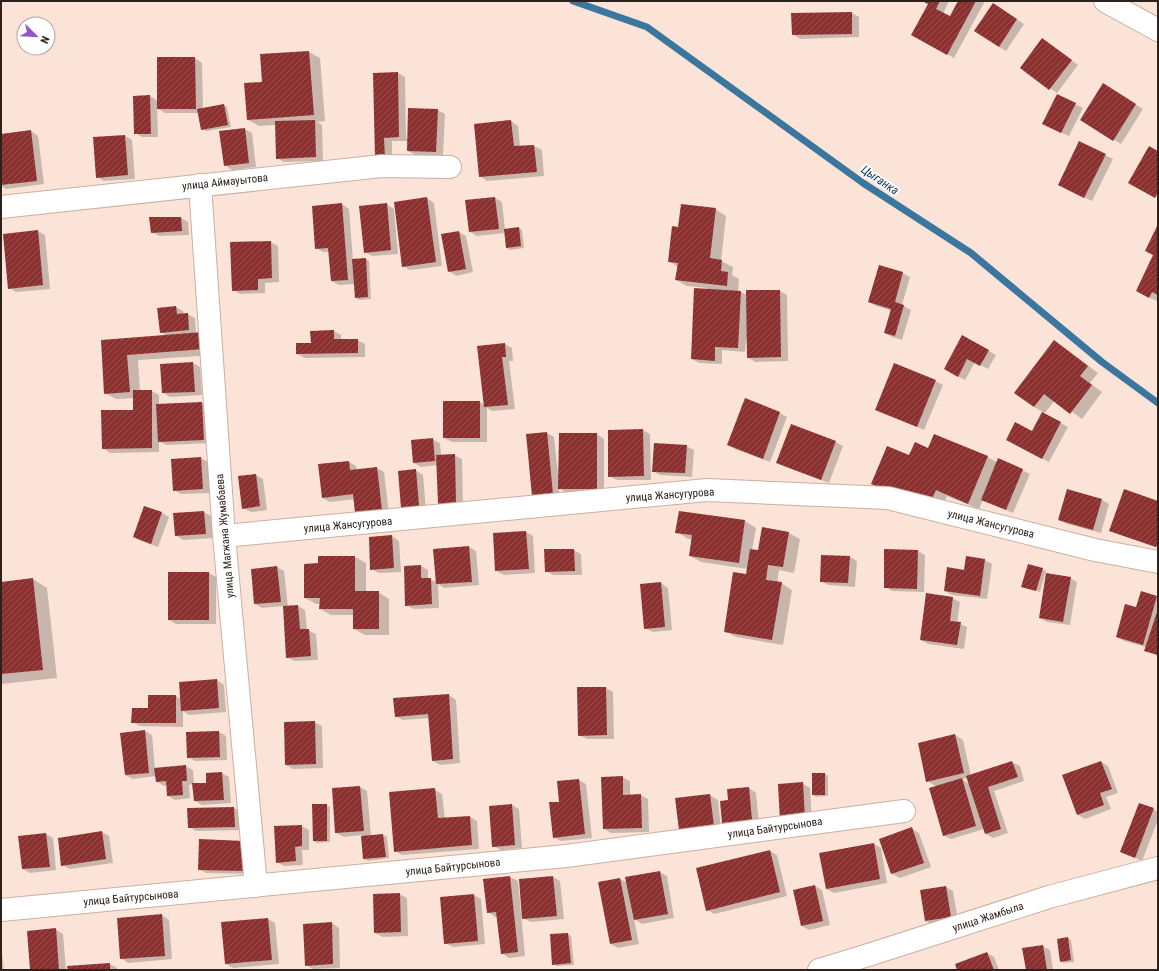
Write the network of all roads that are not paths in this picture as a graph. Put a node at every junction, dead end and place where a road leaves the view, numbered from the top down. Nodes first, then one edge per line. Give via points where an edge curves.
1 (1105, 1) edge
2 (1158, 30) edge
3 (450, 167) dead end
4 (200, 185) junction
5 (1, 207) edge
6 (224, 536) junction
7 (1158, 562) edge
8 (904, 811) dead end
9 (1158, 868) edge
10 (256, 886) junction
11 (1, 910) edge
12 (819, 970) edge

1 - 2 street
3 - 4 street, улица Аймауытова via 382,166
4 - 5 street, улица Аймауытова
4 - 6 street, улица Магжана Жумабаева
6 - 7 street, улица Жансугурова via 707,490 888,498 1095,550
6 - 10 street, улица Магжана Жумабаева
8 - 10 street, улица Байтурсынова via 566,856
9 - 12 street, улица Жамбыла via 1049,897
10 - 11 street, улица Байтурсынова

